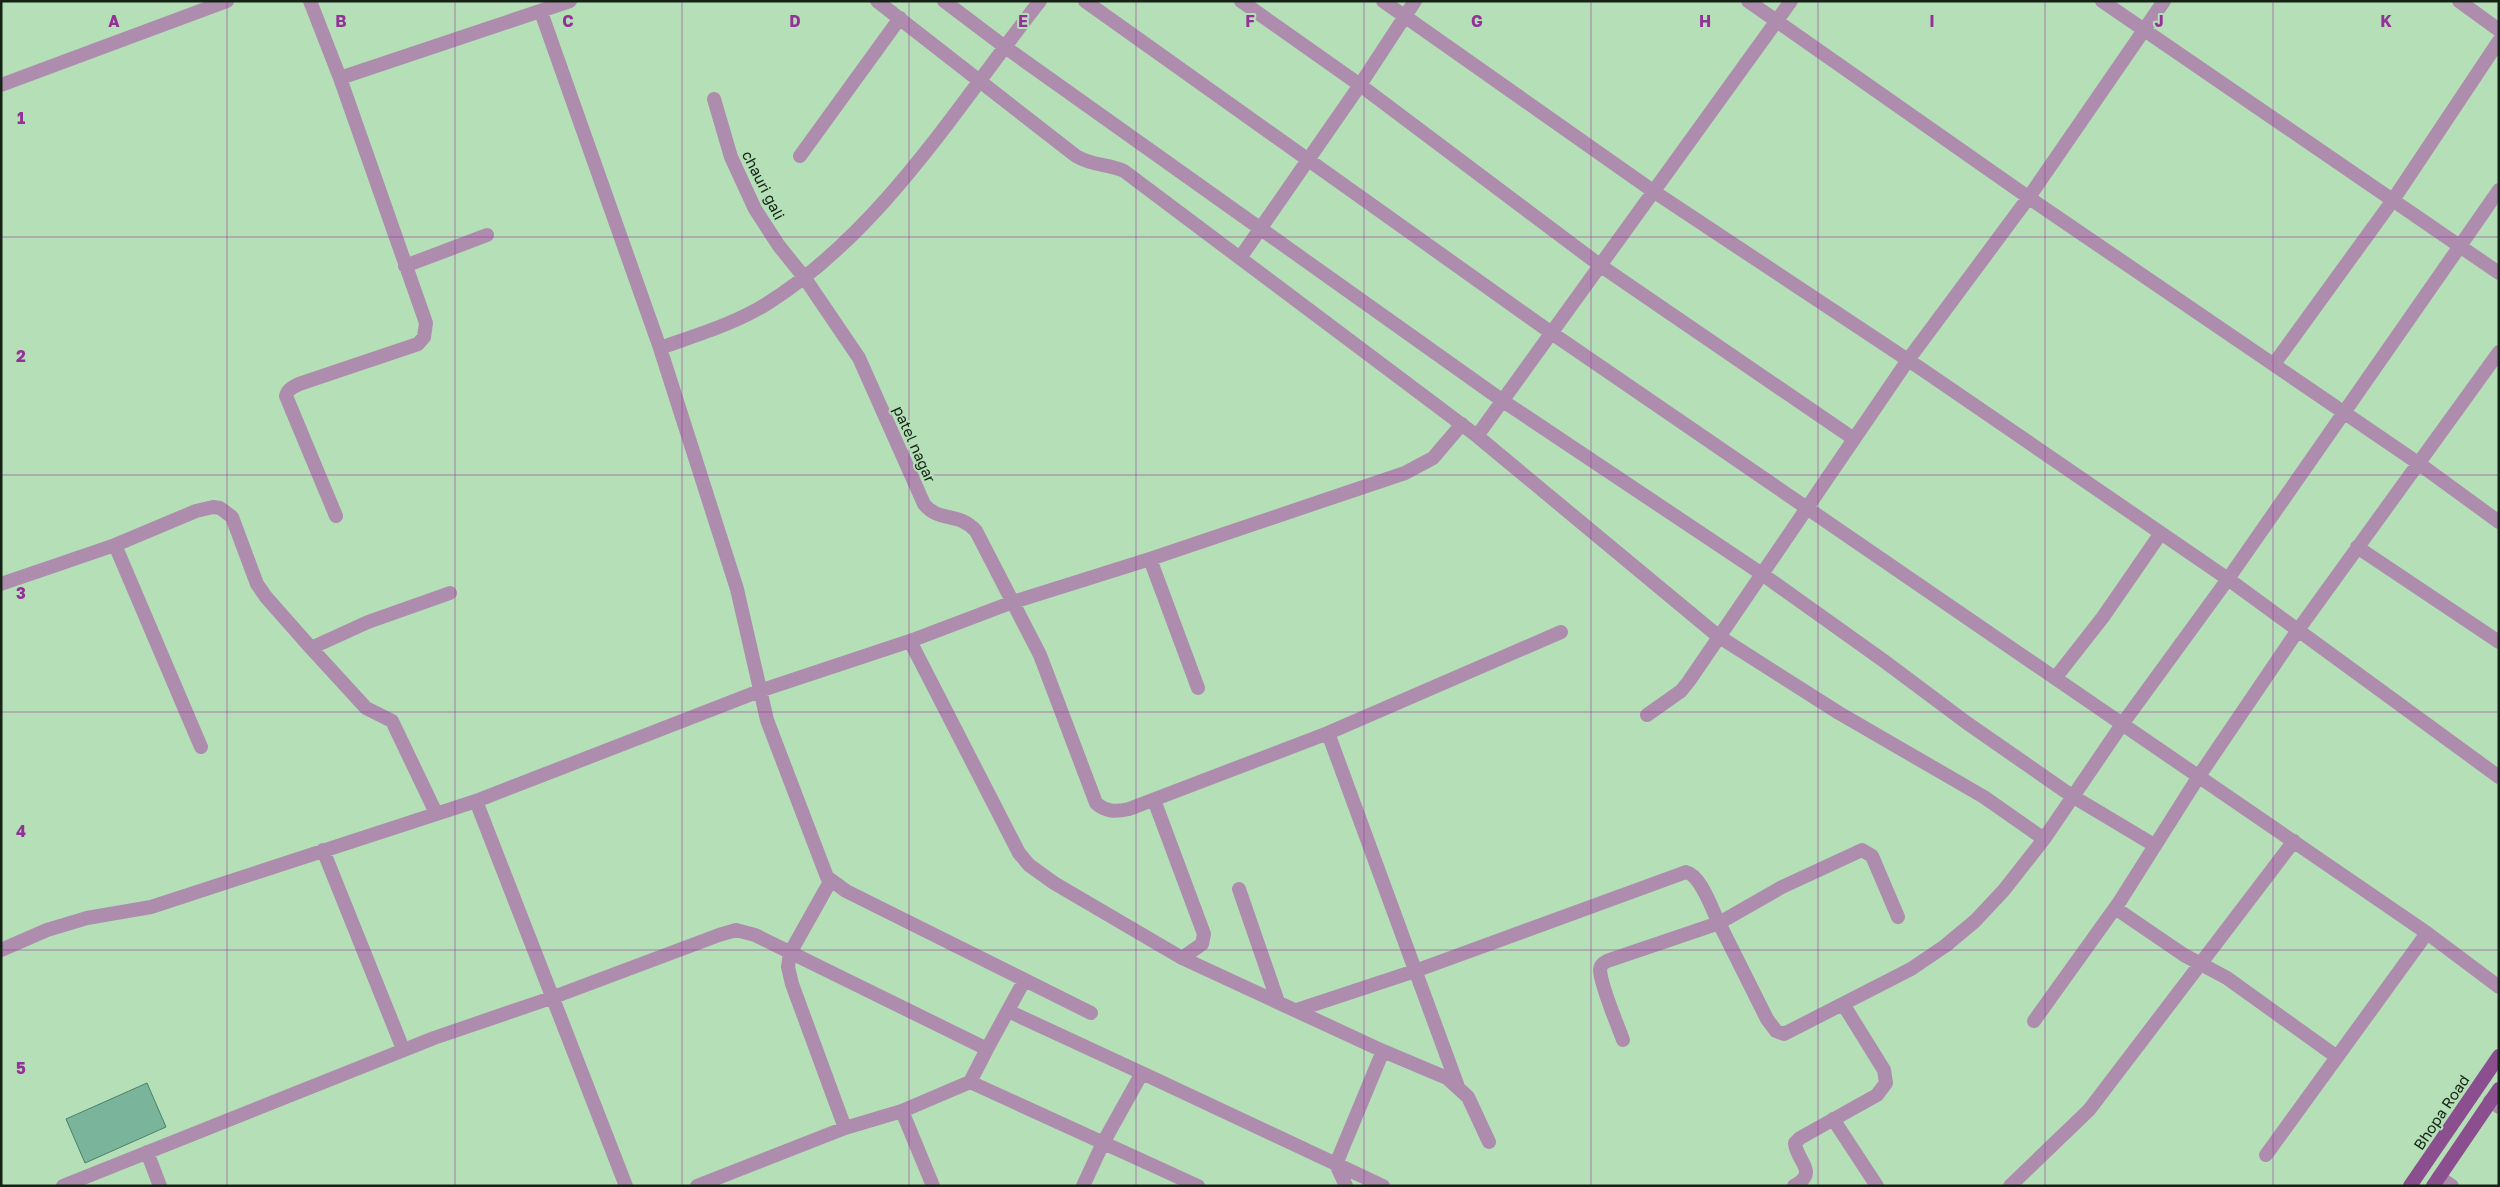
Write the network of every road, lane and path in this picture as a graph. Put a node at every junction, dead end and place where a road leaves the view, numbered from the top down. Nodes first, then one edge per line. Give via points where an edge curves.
1 (227, 1) edge
2 (310, 1) edge
3 (570, 1) edge
4 (877, 1) edge
5 (944, 1) edge
6 (1040, 1) edge
7 (1085, 1) edge
8 (1240, 1) edge
9 (1383, 1) edge
10 (1415, 1) edge
11 (1748, 1) edge
12 (1791, 1) edge
13 (2102, 1) edge
14 (2164, 1) edge
15 (2459, 1) edge
16 (540, 12) junction
17 (1404, 16) junction
18 (900, 18) junction
19 (1778, 22) junction
20 (2499, 30) edge
21 (2143, 31) junction
22 (2499, 41) edge
23 (1005, 46) junction
24 (340, 78) junction
25 (979, 81) junction
26 (1, 85) edge
27 (1360, 85) junction
28 (714, 99) dead end
29 (800, 156) dead end
30 (1308, 160) junction
31 (2499, 190) edge
32 (1653, 191) junction
33 (2029, 197) junction
34 (2393, 200) junction
35 (1260, 229) junction
36 (487, 235) dead end
37 (2459, 245) junction
38 (1240, 258) junction
39 (405, 266) junction
40 (1601, 266) junction
41 (2499, 273) edge
42 (804, 277) junction
43 (1553, 334) junction
44 (660, 348) junction
45 (2499, 352) edge
46 (1908, 360) junction
47 (2274, 364) junction
48 (1503, 401) junction
49 (2344, 412) junction
50 (1462, 424) junction
51 (1477, 436) junction
52 (1854, 439) junction
53 (2418, 463) junction
54 (1806, 508) junction
55 (336, 516) dead end
56 (2499, 522) edge
57 (2161, 533) junction
58 (115, 545) junction
59 (2357, 547) junction
60 (1150, 560) junction
61 (1762, 574) junction
62 (2228, 579) junction
63 (1, 584) edge
64 (450, 593) dead end
65 (1013, 602) junction
66 (2298, 630) junction
67 (1561, 632) dead end
68 (1718, 636) junction
69 (910, 641) junction
70 (2499, 642) edge
71 (310, 648) junction
72 (2056, 677) junction
73 (1198, 688) dead end
74 (762, 690) junction
75 (1647, 715) dead end
76 (2123, 723) junction
77 (1328, 734) junction
78 (201, 747) dead end
79 (2199, 776) junction
80 (2499, 777) edge
81 (2072, 796) junction
82 (1154, 800) junction
83 (476, 801) junction
84 (436, 813) junction
85 (2044, 839) junction
86 (2294, 841) junction
87 (2154, 845) junction
88 (323, 850) junction
89 (831, 880) junction
90 (1239, 889) dead end
91 (2115, 908) junction
92 (1898, 917) dead end
93 (1719, 923) junction
94 (2427, 934) junction
95 (1, 950) edge
96 (790, 953) junction
97 (1182, 958) junction
98 (2200, 963) junction
99 (1415, 971) junction
100 (1024, 981) junction
101 (2499, 987) edge
102 (551, 998) junction
103 (1278, 1002) junction
104 (1843, 1004) junction
105 (1296, 1010) junction
106 (1008, 1011) junction
107 (1091, 1013) dead end
108 (2034, 1022) dead end
109 (1623, 1040) dead end
110 (404, 1049) junction
111 (986, 1049) junction
112 (1382, 1051) junction
113 (2499, 1056) edge
114 (2337, 1058) junction
115 (1142, 1073) junction
116 (970, 1082) junction
117 (1457, 1084) junction
118 (2499, 1089) edge
119 (2494, 1104) edge
120 (902, 1111) junction
121 (1834, 1119) junction
122 (845, 1128) junction
123 (1489, 1142) dead end
124 (1103, 1143) junction
125 (148, 1152) junction
126 (2266, 1155) dead end
127 (1336, 1164) junction
128 (2436, 1182) edge
129 (63, 1186) edge
130 (160, 1186) edge
131 (626, 1186) edge
132 (697, 1186) edge
133 (932, 1186) edge
134 (1083, 1186) edge
135 (1198, 1186) edge
136 (1346, 1186) edge
137 (1383, 1186) edge
138 (1794, 1186) edge
139 (1878, 1186) edge
140 (2010, 1186) edge
141 (2410, 1186) edge
142 (2452, 1186) edge

1 - 26 street
2 - 24 street
3 - 16 street
4 - 18 street
5 - 23 street
6 - 23 street
7 - 30 street
8 - 27 street
9 - 17 street
10 - 17 street
11 - 19 street
12 - 19 street
13 - 21 street
14 - 21 street
15 - 20 street
16 - 24 street
16 - 44 street
17 - 27 street
17 - 32 street
18 - 25 street
18 - 29 street
19 - 32 street
19 - 33 street
21 - 33 street
21 - 34 street
22 - 34 street
23 - 25 street
23 - 35 street
24 - 39 street
25 - 38 street via 1076,156 1092,165 1112,166 1124,171
25 - 42 street via 866,223
27 - 30 street
27 - 40 street
28 - 42 street, chauri gali via 731,156 755,209
30 - 35 street
30 - 43 street
31 - 37 street
32 - 40 street
32 - 46 street
33 - 46 street
33 - 47 street
34 - 37 street
34 - 47 street
35 - 38 street
35 - 48 street
36 - 39 street
37 - 41 street
37 - 49 street
38 - 50 street
39 - 55 street via 426,323 421,342 299,384 290,388 286,396
40 - 43 street
40 - 52 street
42 - 44 street via 767,304 731,323
42 - 65 street, patel nagar via 859,358 924,504 934,514 957,518 971,525
43 - 48 street
43 - 54 street
44 - 74 street via 737,589
45 - 53 street
46 - 52 street
46 - 57 street
47 - 49 street
48 - 51 street
48 - 61 street
49 - 53 street
49 - 62 street
50 - 51 street
50 - 60 street via 1433,458 1405,473
51 - 68 street
52 - 54 street
53 - 56 street
53 - 59 street
54 - 61 street
54 - 72 street
57 - 62 street
57 - 72 street via 2103,617
58 - 63 street
58 - 71 street via 196,511 213,507 227,511 232,516 261,591
58 - 78 street
59 - 66 street
59 - 70 street
60 - 65 street
60 - 73 street
61 - 68 street
61 - 81 street via 1967,724
62 - 66 street
62 - 76 street
64 - 71 street via 368,622
65 - 69 street
65 - 82 street, patel nagar via 1040,655 1096,803 1101,808 1116,812
66 - 79 street
66 - 80 street
67 - 77 street, patel nagar
68 - 75 street via 1681,691
68 - 85 street via 1839,713 1984,798
69 - 74 street
69 - 97 street via 1028,865
71 - 84 street via 366,708 392,721
72 - 76 street
74 - 83 street
74 - 89 street via 767,720 821,865
76 - 79 street
76 - 81 street
77 - 82 street, patel nagar
77 - 99 street
79 - 86 street
79 - 87 street
81 - 85 street
81 - 87 street
82 - 97 street via 1204,934 1202,944
83 - 84 street
83 - 102 street
84 - 88 street
85 - 104 street via 2004,890 1975,921 1945,946 1911,969
86 - 94 street
86 - 98 street
87 - 91 street
88 - 95 street via 151,907 88,918 47,930
88 - 110 street
89 - 96 street
89 - 100 street via 846,891
90 - 103 street
91 - 98 street
91 - 108 street
92 - 93 street via 1872,856 1862,850 1782,888
93 - 99 street via 1696,877 1686,872
93 - 104 street via 1751,991 1776,1031 1784,1034
93 - 109 street via 1603,963 1600,970 1602,978
94 - 101 street
94 - 114 street
96 - 102 street via 756,934 736,930
96 - 111 street
96 - 122 street via 788,967 792,984
97 - 103 street
98 - 114 street via 2227,978
98 - 140 street via 2089,1110
99 - 105 street
99 - 117 street
100 - 106 street
100 - 107 street
102 - 110 street
102 - 131 street
103 - 105 street
104 - 121 street via 1884,1070 1886,1083 1877,1095
105 - 112 street
106 - 111 street
106 - 115 street
110 - 125 street
111 - 116 street
112 - 117 street
112 - 127 street
113 - 141 main road, Bhopa Road
114 - 126 street
115 - 124 street
115 - 127 street
116 - 120 street
116 - 124 street
117 - 123 street via 1468,1097
118 - 119 main road
119 - 128 main road
120 - 122 street
120 - 133 street
121 - 138 street via 1795,1143 1806,1175
121 - 139 street
122 - 132 street
124 - 134 street
124 - 135 street
125 - 129 street
125 - 130 street
127 - 136 street
127 - 137 street
128 - 142 street

